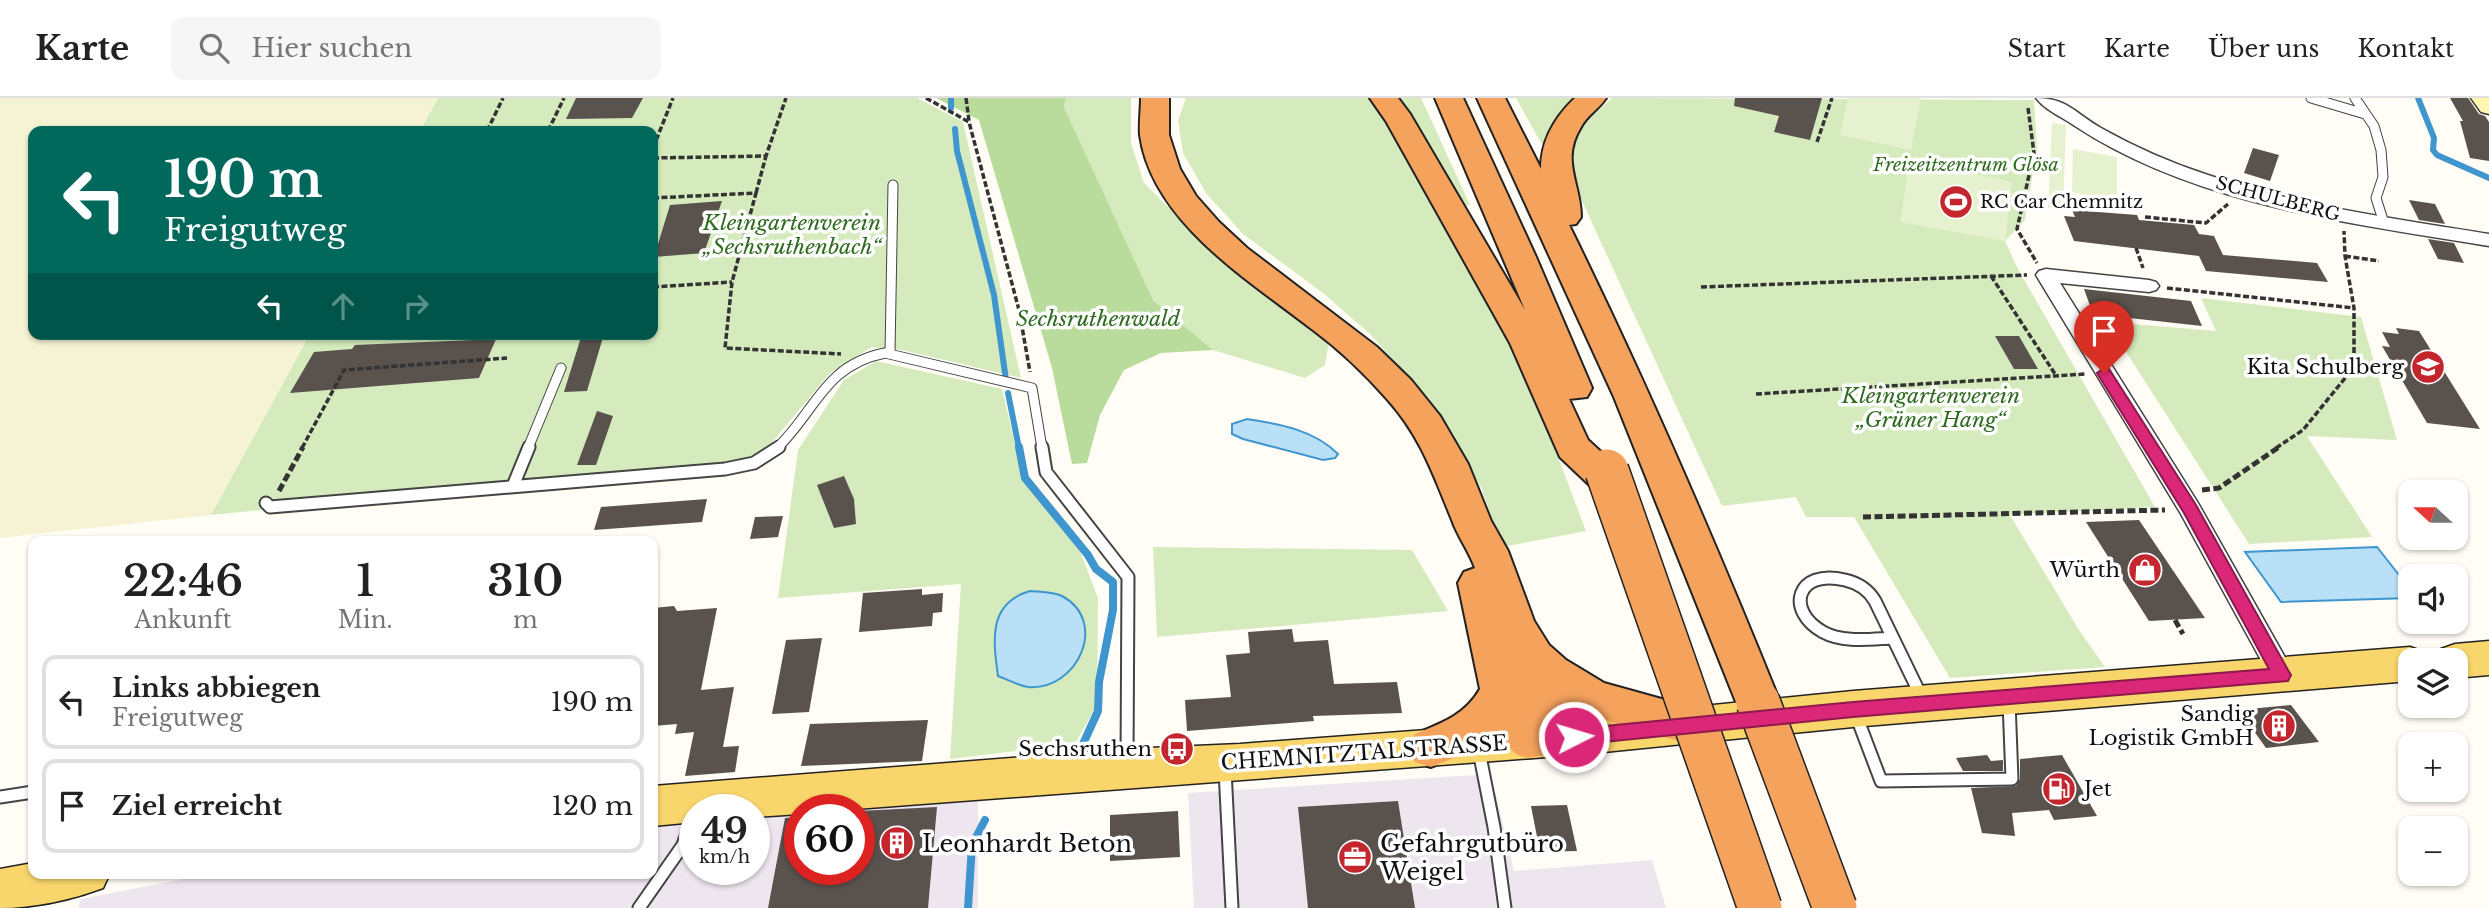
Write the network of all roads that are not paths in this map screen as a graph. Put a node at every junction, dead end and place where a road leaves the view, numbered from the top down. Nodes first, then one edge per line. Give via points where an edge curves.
1 (1155, 98) edge
2 (1176, 98) edge
3 (1384, 98) edge
4 (1448, 98) edge
5 (1492, 98) edge
6 (1592, 98) edge
7 (2311, 98) edge
8 (2355, 98) edge
9 (2483, 98) edge
10 (2035, 99) edge
11 (2489, 107) edge
12 (2368, 115) junction
13 (1165, 170) junction
14 (893, 185) dead end
15 (2384, 223) junction
16 (1563, 240) junction
17 (2489, 240) edge
18 (2150, 286) road end
19 (890, 353) junction
20 (561, 368) dead end
21 (1606, 476) junction
22 (513, 486) junction
23 (268, 505) road end
24 (1472, 523) junction
25 (1893, 638) junction
26 (1533, 655) junction
27 (2489, 658) edge
28 (2468, 660) edge
29 (2398, 665) edge
30 (2282, 675) junction
31 (1501, 690) junction
32 (2009, 697) junction
33 (1924, 704) junction
34 (1853, 709) junction
35 (1696, 726) junction
36 (1530, 740) junction
37 (1478, 744) junction
38 (1431, 748) junction
39 (1225, 764) junction
40 (1127, 768) junction
41 (28, 793) edge
42 (0, 797) edge
43 (770, 801) edge
44 (658, 806) edge
45 (679, 807) edge
46 (679, 851) edge
47 (58, 879) edge
48 (0, 891) edge
49 (639, 908) edge
50 (1232, 908) edge
51 (1505, 908) edge
52 (1760, 908) edge
53 (1835, 908) edge

1 - 13 highway via 1155,133
2 - 13 highway via 1170,113 1174,146
3 - 21 highway via 1527,344 1573,448
4 - 21 highway via 1544,311
5 - 16 highway
6 - 16 highway via 1567,124 1558,145 1556,169 1566,202
7 - 12 lane
8 - 12 lane
9 - 11 street
10 - 15 street, SCHULBERG via 2144,156 2241,193
12 - 15 lane via 2381,150 2383,177 2376,198
13 - 24 highway via 1214,235 1347,339 1408,399 1443,452
14 - 19 lane
15 - 17 street, SCHULBERG
16 - 53 highway, bridge via 1719,601
18 - 30 street via 2046,275 2185,501
19 - 22 lane via 870,356 832,378 779,447 754,463
19 - 40 lane via 1032,388 1046,472 1128,577
20 - 22 lane
21 - 52 highway, bridge
22 - 23 lane
24 - 26 highway via 1489,551 1515,624
24 - 31 highway via 1471,551
25 - 25 lane via 1870,592 1830,576 1802,587 1800,610 1822,632 1839,638
25 - 33 lane
26 - 35 highway via 1569,686 1603,703
26 - 36 highway via 1546,708 1544,720
27 - 28 main road
29 - 30 main road, CHEMNITZTALSTRASSE
30 - 32 main road, CHEMNITZTALSTRASSE
31 - 36 highway via 1506,710
31 - 38 highway via 1479,727
32 - 33 main road, CHEMNITZTALSTRASSE
32 - 34 lane via 2012,779 1881,781
33 - 34 main road, CHEMNITZTALSTRASSE
34 - 35 main road, CHEMNITZTALSTRASSE
35 - 36 main road, CHEMNITZTALSTRASSE
36 - 37 main road, CHEMNITZTALSTRASSE
37 - 38 main road, CHEMNITZTALSTRASSE
37 - 51 lane
38 - 39 main road, CHEMNITZTALSTRASSE
39 - 40 main road, CHEMNITZTALSTRASSE
39 - 50 lane
40 - 43 main road, CHEMNITZTALSTRASSE
41 - 42 lane
44 - 45 main road, CHEMNITZTALSTRASSE
46 - 49 lane
47 - 48 main road

